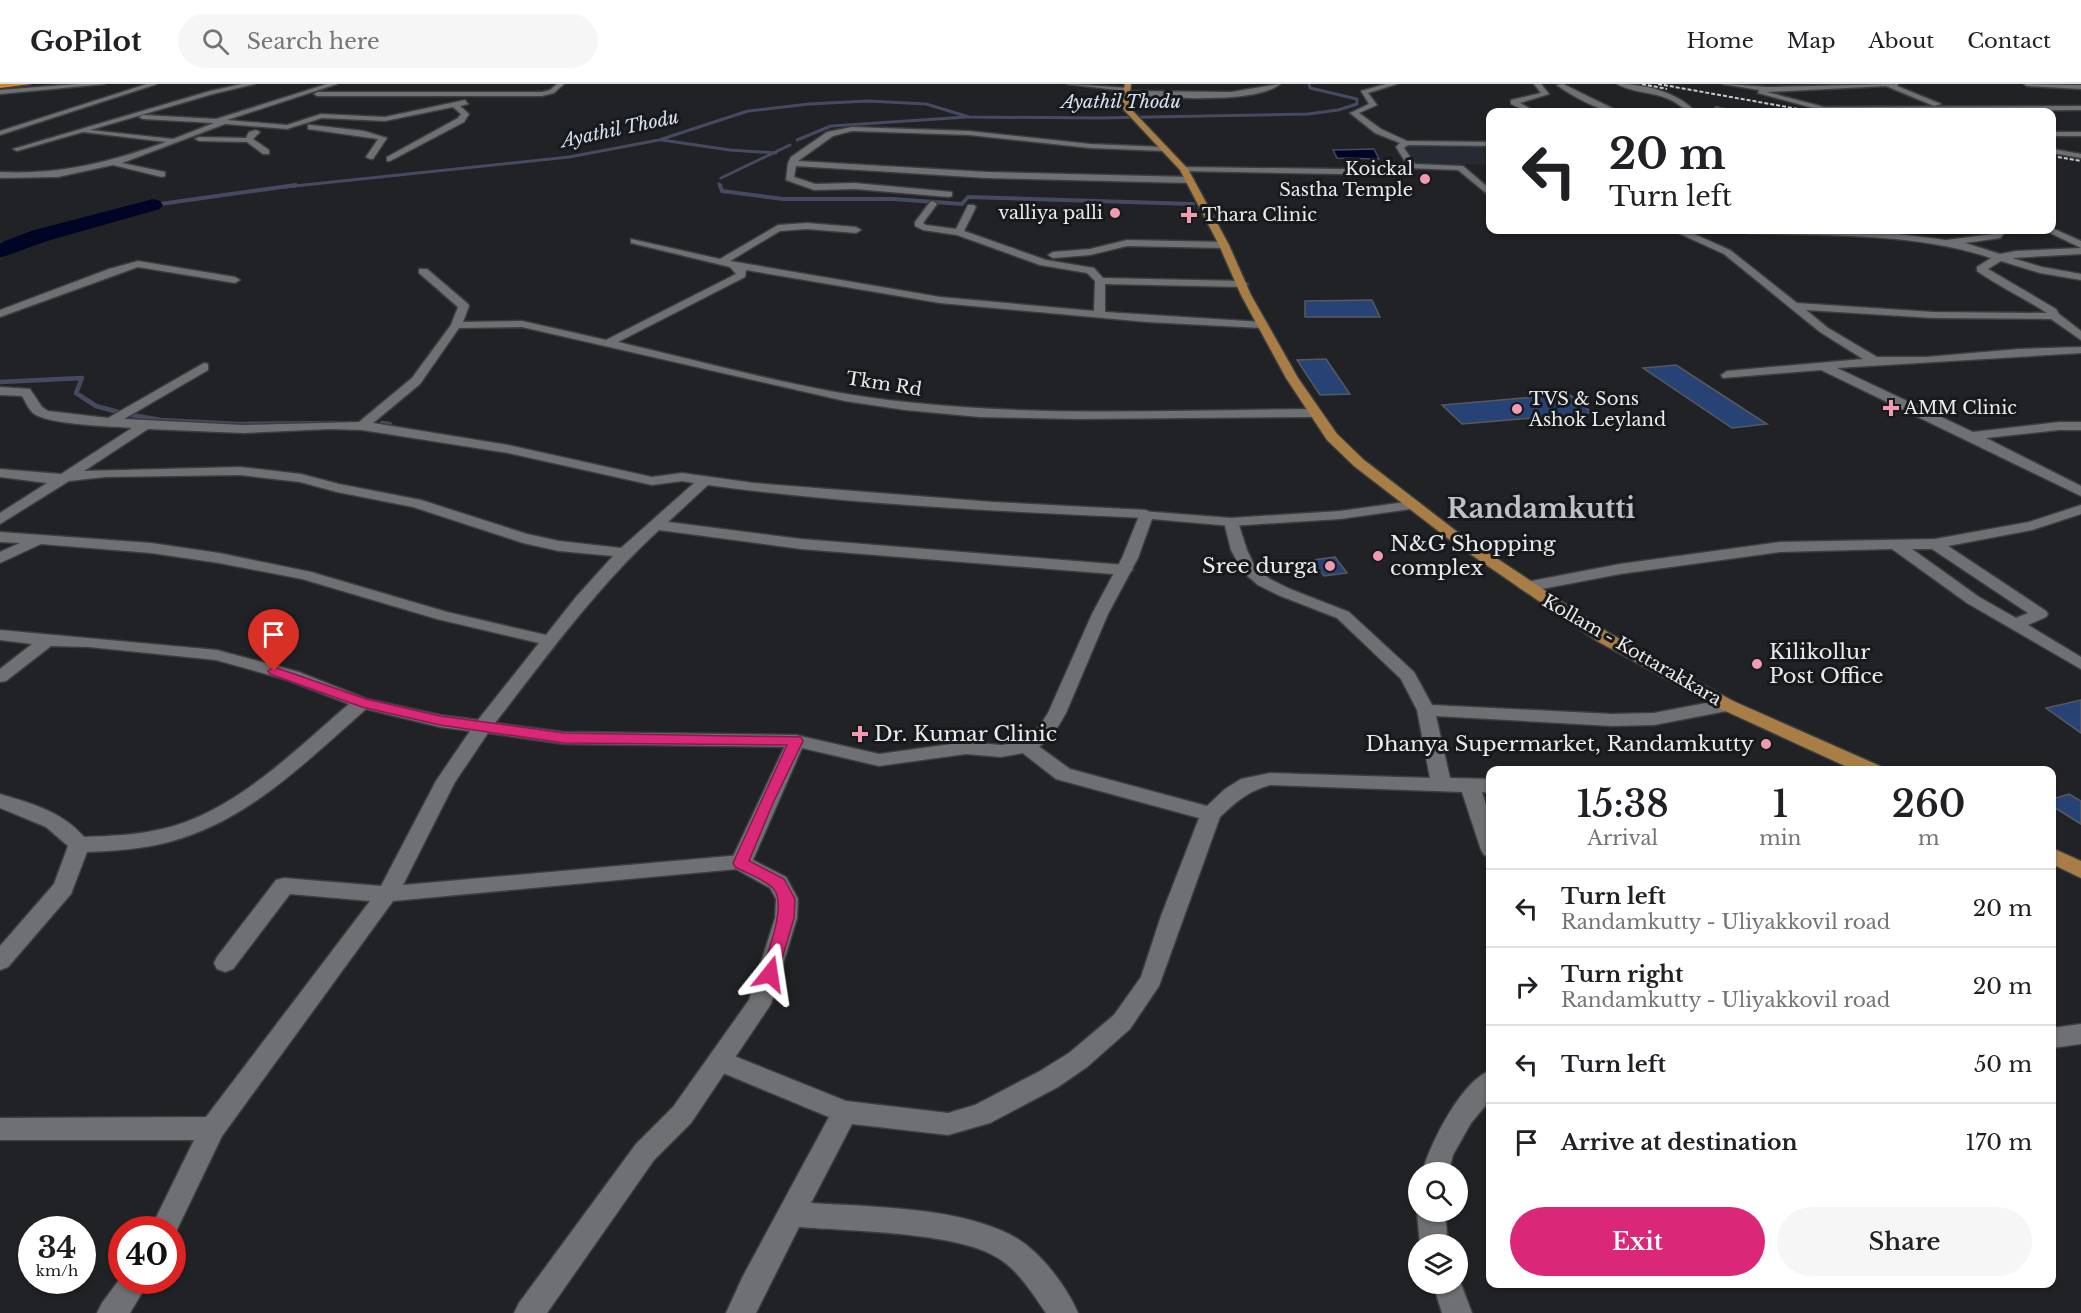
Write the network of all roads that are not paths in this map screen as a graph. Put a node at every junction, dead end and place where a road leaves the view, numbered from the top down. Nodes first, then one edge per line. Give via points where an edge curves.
1 (28, 84) edge
2 (102, 84) edge
3 (154, 84) edge
4 (252, 84) edge
5 (308, 84) edge
6 (385, 84) edge
7 (490, 84) edge
8 (561, 84) edge
9 (1070, 84) edge
10 (1277, 84) edge
11 (1394, 84) edge
12 (1537, 84) edge
13 (1544, 84) edge
14 (1565, 84) edge
15 (1620, 84) edge
16 (1726, 84) edge
17 (1887, 84) edge
18 (1895, 84) edge
19 (2027, 84) edge
20 (331, 85) edge
21 (1560, 85) edge
22 (1794, 85) edge
23 (1815, 85) edge
24 (1843, 85) edge
25 (0, 86) edge
26 (2081, 87) edge
27 (1127, 89) edge
28 (1767, 89) junction
29 (0, 92) edge
30 (476, 92) junction
31 (303, 93) junction
32 (486, 93) junction
33 (175, 94) dead end
34 (365, 94) junction
35 (1864, 94) dead end
36 (106, 99) junction
37 (156, 99) dead end
38 (2002, 99) dead end
39 (127, 103) dead end
40 (137, 104) dead end
41 (456, 105) junction
42 (166, 106) junction
43 (1525, 108) edge
44 (1607, 108) edge
45 (1688, 108) edge
46 (1820, 108) edge
47 (1957, 108) edge
48 (2025, 108) edge
49 (2056, 108) edge
50 (2081, 108) edge
51 (127, 116) junction
52 (10, 120) dead end
53 (39, 120) junction
54 (220, 122) junction
55 (26, 125) junction
56 (296, 125) junction
57 (268, 126) junction
58 (47, 127) dead end
59 (57, 128) dead end
60 (78, 131) junction
61 (0, 133) edge
62 (2056, 134) edge
63 (2081, 134) edge
64 (199, 139) dead end
65 (249, 140) junction
66 (175, 141) junction
67 (40, 142) junction
68 (1406, 143) junction
69 (1486, 144) edge
70 (65, 145) dead end
71 (17, 149) dead end
72 (1164, 149) junction
73 (266, 152) dead end
74 (2056, 152) edge
75 (2081, 156) edge
76 (370, 157) dead end
77 (390, 159) dead end
78 (113, 163) junction
79 (792, 163) junction
80 (78, 165) dead end
81 (1408, 166) junction
82 (162, 174) dead end
83 (1187, 174) junction
84 (0, 175) edge
85 (36, 178) junction
86 (48, 182) dead end
87 (1486, 190) edge
88 (948, 194) dead end
89 (933, 204) dead end
90 (971, 207) dead end
91 (856, 230) dead end
92 (2056, 231) edge
93 (959, 232) junction
94 (2056, 232) edge
95 (1688, 234) edge
96 (1854, 234) edge
97 (1935, 234) edge
98 (1998, 234) edge
99 (2081, 234) edge
100 (633, 242) dead end
101 (1956, 244) junction
102 (1224, 245) junction
103 (2081, 245) edge
104 (2081, 251) edge
105 (1019, 253) junction
106 (1999, 258) junction
107 (722, 262) junction
108 (734, 265) junction
109 (423, 271) dead end
110 (2081, 277) edge
111 (235, 280) dead end
112 (1100, 281) junction
113 (1243, 284) junction
114 (1794, 306) junction
115 (0, 314) edge
116 (1099, 315) junction
117 (2054, 316) junction
118 (456, 325) junction
119 (1262, 325) junction
120 (2081, 338) edge
121 (610, 342) junction
122 (2081, 350) edge
123 (1875, 361) junction
124 (1825, 366) junction
125 (204, 367) dead end
126 (1727, 375) dead end
127 (0, 391) edge
128 (1314, 413) junction
129 (110, 422) junction
130 (146, 425) junction
131 (362, 426) junction
132 (2081, 426) edge
133 (1972, 436) junction
134 (0, 473) edge
135 (66, 477) junction
136 (704, 481) junction
137 (2081, 492) edge
138 (1413, 505) junction
139 (2081, 509) edge
140 (1146, 513) junction
141 (0, 520) edge
142 (1231, 522) junction
143 (657, 525) junction
144 (0, 537) edge
145 (39, 540) junction
146 (1935, 544) junction
147 (1896, 545) junction
148 (625, 553) junction
149 (0, 558) edge
150 (1125, 570) junction
151 (1526, 587) junction
152 (2019, 623) dead end
153 (0, 634) edge
154 (47, 641) junction
155 (549, 642) junction
156 (2081, 664) edge
157 (0, 677) edge
158 (362, 703) junction
159 (1727, 705) junction
160 (1426, 711) junction
161 (484, 725) junction
162 (796, 741) junction
163 (1027, 747) junction
164 (1861, 766) edge
165 (1441, 783) junction
166 (1480, 785) edge
167 (0, 801) edge
168 (1211, 814) junction
169 (1486, 820) edge
170 (79, 845) junction
171 (2056, 857) edge
172 (741, 863) junction
173 (2081, 870) edge
174 (387, 894) junction
175 (0, 961) edge
176 (225, 963) dead end
177 (2081, 1034) edge
178 (2056, 1037) edge
179 (720, 1061) junction
180 (1486, 1087) edge
181 (845, 1112) junction
182 (213, 1128) junction
183 (0, 1129) edge
184 (1438, 1162) edge
185 (791, 1214) junction
186 (171, 1216) edge
187 (126, 1294) edge
188 (1450, 1294) edge
189 (112, 1313) edge
190 (529, 1313) edge
191 (741, 1313) edge
192 (1063, 1313) edge
193 (1457, 1313) edge

1 - 25 highway
2 - 29 street
3 - 36 street
4 - 42 street
5 - 20 street
6 - 34 street
7 - 30 street
8 - 32 street via 549,93
9 - 27 street
10 - 27 street via 1274,89 1234,94
11 - 68 street via 1363,92 1372,105 1354,113
12 - 43 street via 1546,94 1514,102
13 - 21 street
14 - 21 street
15 - 45 street via 1661,93
16 - 28 street
17 - 18 street
17 - 24 street
17 - 47 street
19 - 26 street
20 - 31 street
21 - 44 street
22 - 23 street
22 - 28 street
23 - 24 street
24 - 35 street
27 - 72 main road, Kollam - Kottarakkara via 1128,110
28 - 46 street via 1760,92
30 - 32 street
30 - 34 street
31 - 34 street
31 - 54 street
32 - 41 street
33 - 37 street
36 - 39 street
36 - 53 street
38 - 48 street
40 - 42 street
41 - 56 street via 386,119 321,116
41 - 77 street via 465,117
42 - 51 street
49 - 50 street
51 - 54 street
51 - 60 street
52 - 53 street
53 - 55 street
54 - 57 street
54 - 66 street
55 - 58 street
55 - 61 street
56 - 57 street
56 - 76 street via 383,138
57 - 65 street via 252,134
59 - 60 street
60 - 66 street
60 - 67 street
62 - 63 street
64 - 65 street
65 - 73 street
66 - 78 street
67 - 70 street
67 - 71 street
68 - 69 street
68 - 81 street via 1400,147 1410,160
72 - 79 street via 1090,146 969,133 852,129 830,134
72 - 83 main road, Kollam - Kottarakkara
74 - 75 street
78 - 82 street
78 - 85 street
79 - 83 street via 987,175
79 - 88 street via 789,178 808,187 855,186
80 - 85 street via 82,168
81 - 83 street
81 - 87 street via 1460,168
83 - 102 main road, Kollam - Kottarakkara
84 - 85 street
85 - 86 street
89 - 93 street via 918,224
90 - 93 street
91 - 107 street via 778,228
92 - 99 street
93 - 105 street
94 - 103 street
95 - 114 street via 1727,252
96 - 101 street
97 - 101 street
98 - 101 street
100 - 107 street
101 - 106 street
102 - 105 street via 1142,242 1071,254
102 - 113 main road, Kollam - Kottarakkara
104 - 106 street
105 - 112 street via 1044,263 1090,270
106 - 110 street
106 - 117 street via 1981,269 2052,310
107 - 108 street
108 - 116 street via 940,300
108 - 121 street via 741,270 737,279
109 - 118 street via 464,306
111 - 115 street via 138,264
112 - 113 street
112 - 116 street
113 - 119 main road, Kollam - Kottarakkara
114 - 117 street via 1933,315
114 - 123 street via 1824,330
116 - 119 street
117 - 120 street
118 - 121 street, Tkm Rd via 522,324
118 - 131 street via 416,381
119 - 128 main road, Kollam - Kottarakkara
121 - 128 street, Tkm Rd via 783,383 905,406 1035,414
122 - 123 street
123 - 124 street
124 - 126 street
124 - 133 street
125 - 129 street
127 - 129 street via 26,392 44,414
128 - 138 main road, Kollam - Kottarakkara via 1359,463
129 - 130 street
130 - 131 street via 243,429
130 - 135 street
131 - 136 street via 508,449 652,481 682,477
132 - 133 street
133 - 137 street
134 - 135 street
135 - 141 street
135 - 148 street via 240,471 301,478 416,503 523,538
136 - 140 street via 982,505
136 - 143 street
138 - 142 street via 1340,515
138 - 151 main road, Kollam - Kottarakkara
139 - 146 street via 2032,526
140 - 142 street
140 - 150 street
142 - 160 street via 1249,569 1284,592 1343,615 1408,676
143 - 148 street
143 - 150 street via 801,544
144 - 145 street
145 - 149 street
145 - 155 street via 152,548 305,575
146 - 147 street
146 - 152 street via 2040,614
147 - 151 street via 1780,547 1620,569
147 - 156 street via 1973,600
148 - 155 street
150 - 163 street via 1100,614 1057,713
151 - 159 main road, Kollam - Kottarakkara via 1603,637
153 - 154 street
154 - 157 street
154 - 158 street via 217,655 293,676
155 - 161 street
158 - 161 street via 440,721
158 - 170 street via 254,794 224,813 178,832 135,842
159 - 160 street via 1654,719 1623,720
159 - 164 main road, Kollam - Kottarakkara
160 - 165 street
161 - 162 street via 564,738
161 - 174 street via 447,781
162 - 163 street via 879,760 966,748 1001,751
162 - 172 street
163 - 168 street via 1063,774
165 - 166 street
165 - 168 street via 1270,779 1248,784
166 - 169 street
167 - 170 street via 38,813 72,835
168 - 181 street via 1151,980 1122,1022 1078,1060 981,1114 948,1124
170 - 175 street via 63,888
171 - 173 main road
172 - 174 street
172 - 179 street via 778,883 787,899 786,918 759,1004
174 - 176 street via 284,886
174 - 182 street
177 - 178 street
179 - 181 street
179 - 190 street via 682,1115 645,1152
180 - 184 street via 1462,1115
181 - 185 street
182 - 183 street
182 - 186 street
185 - 191 street
185 - 192 street via 926,1226 975,1235 1009,1248
187 - 189 street
188 - 193 street

